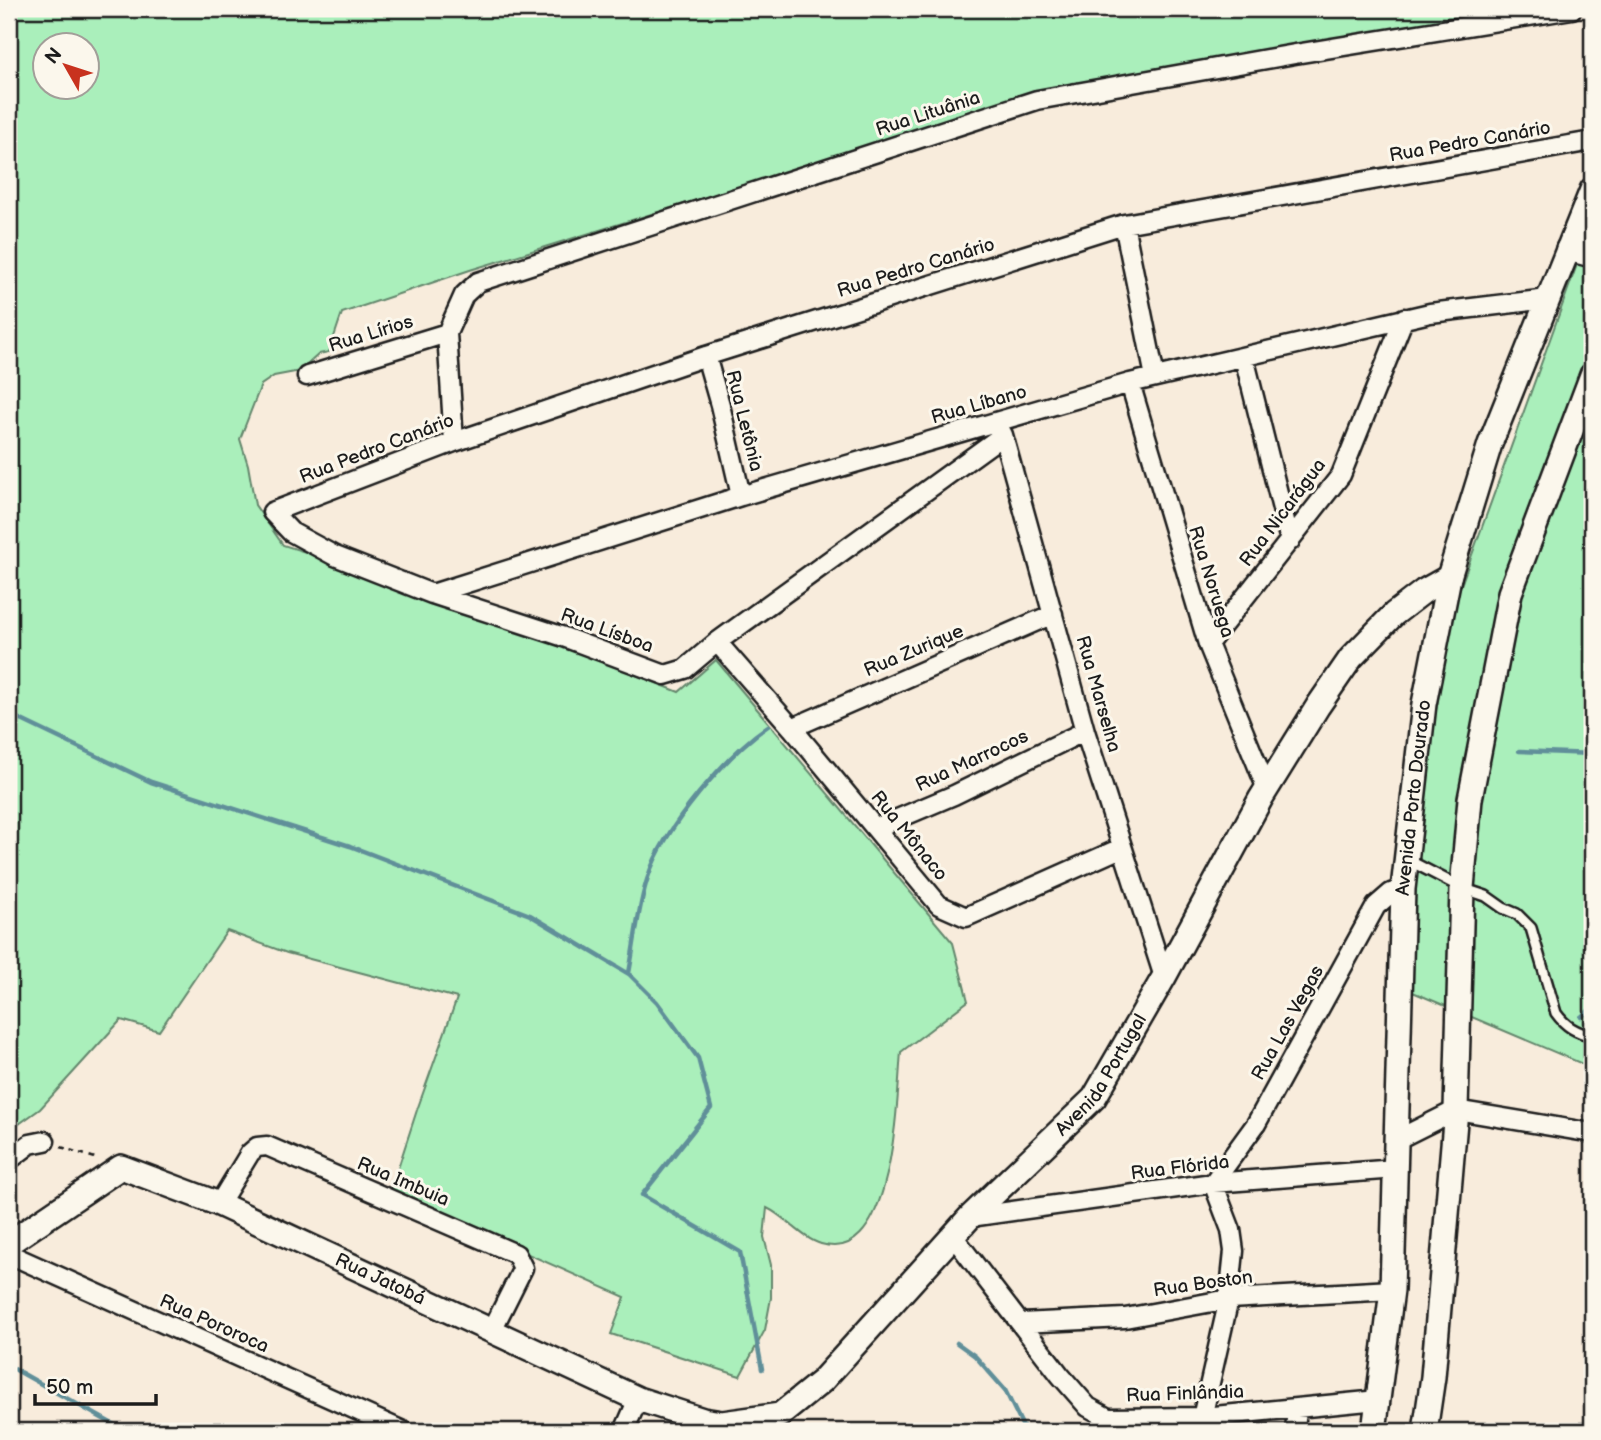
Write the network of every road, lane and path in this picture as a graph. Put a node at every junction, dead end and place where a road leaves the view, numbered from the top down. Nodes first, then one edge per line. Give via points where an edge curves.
1 (1572, 9) edge
2 (1592, 141) edge
3 (1592, 190) edge
4 (1124, 224) junction
5 (1568, 249) junction
6 (1592, 255) edge
7 (1548, 299) junction
8 (1404, 318) junction
9 (447, 333) junction
10 (706, 356) junction
11 (1244, 357) junction
12 (1592, 375) edge
13 (307, 376) dead end
14 (1155, 377) junction
15 (1130, 383) junction
16 (1000, 428) junction
17 (454, 442) junction
18 (741, 496) junction
19 (272, 512) joint
20 (1290, 541) junction
21 (1449, 578) junction
22 (432, 594) junction
23 (1053, 614) junction
24 (717, 642) junction
25 (1208, 644) junction
26 (792, 728) junction
27 (1086, 731) junction
28 (1267, 789) junction
29 (876, 828) junction
30 (1121, 848) junction
31 (1406, 859) junction
32 (1462, 888) junction
33 (1403, 890) junction
34 (1164, 976) junction
35 (1592, 1036) edge
36 (1456, 1111) junction
37 (1592, 1133) edge
38 (1398, 1139) junction
39 (45, 1141) joint
40 (9, 1160) edge
41 (121, 1167) junction
42 (1396, 1169) junction
43 (1213, 1183) junction
44 (219, 1205) junction
45 (970, 1217) junction
46 (953, 1236) junction
47 (9, 1243) edge
48 (9, 1254) edge
49 (1392, 1290) junction
50 (1229, 1299) junction
51 (1021, 1323) junction
52 (492, 1330) junction
53 (638, 1399) junction
54 (1378, 1400) junction
55 (1297, 1408) junction
56 (780, 1423) edge
57 (1201, 1424) edge
58 (403, 1431) edge
59 (624, 1431) edge
60 (1295, 1431) edge
61 (1374, 1431) edge
62 (1425, 1431) edge

1 - 9 street, Rua Lituânia via 1037,100 478,282 464,295
2 - 4 street, Rua Pedro Canário
3 - 5 street, Avenida Porto Dourado
4 - 10 street, Rua Pedro Canário
4 - 14 street
5 - 6 street
5 - 7 street, Avenida Porto Dourado
7 - 8 street, Rua Líbano
7 - 21 street, Avenida Porto Dourado via 1490,444
8 - 11 street, Rua Líbano
8 - 20 street, Rua Nicarágua via 1341,475
9 - 13 street, Rua Lírios
9 - 17 street, Rua Lituânia
10 - 17 street, Rua Pedro Canário
10 - 18 street, Rua Letônia
11 - 14 street, Rua Líbano
11 - 20 street
12 - 32 street via 1510,593 1469,799
14 - 15 street, Rua Líbano
15 - 16 street, Rua Líbano
15 - 25 street, Rua Noruega
16 - 18 street, Rua Líbano
16 - 23 street, Rua Marselha
16 - 24 street, Rua Lísboa
17 - 19 street, Rua Pedro Canário
18 - 22 street, Rua Líbano
19 - 22 street, Rua Lísboa via 290,532 335,556
20 - 25 street, Rua Nicarágua
21 - 28 street, Avenida Portugal via 1394,614 1352,658
21 - 31 street, Avenida Porto Dourado via 1424,704
22 - 24 street, Rua Lísboa via 665,675 685,669
23 - 26 street, Rua Zurique
23 - 27 street, Rua Marselha
24 - 26 street, Rua Mônaco
25 - 28 street, Rua Noruega
26 - 29 street, Rua Mônaco
27 - 29 street, Rua Marrocos
27 - 30 street, Rua Marselha
28 - 34 street, Avenida Portugal
29 - 30 street, Rua Mônaco via 939,905 966,918
30 - 34 street, Rua Marselha
31 - 32 lane
31 - 33 street, Avenida Porto Dourado
32 - 35 lane via 1486,896 1531,928 1556,1013 1565,1025
32 - 36 street
33 - 38 street, Avenida Porto Dourado
33 - 43 street, Rua Las Vegas via 1376,906 1255,1125
34 - 45 street, Avenida Portugal via 1094,1098
36 - 37 street
36 - 38 street
36 - 62 street
38 - 42 street, Avenida Porto Dourado
39 - 40 street via 30,1144
39 - 41 path
41 - 44 street, Rua Jatobá
41 - 47 street
42 - 43 street, Rua Flórida
42 - 49 street, Avenida Porto Dourado
43 - 45 street, Rua Flórida
43 - 50 street via 1234,1251
44 - 52 street, Rua Jatobá
44 - 52 street, Rua Imbuia via 250,1153 267,1146 516,1254 523,1268
45 - 46 street, Avenida Portugal
46 - 51 street, Rua Finlândia
46 - 56 street, Avenida Portugal
48 - 58 street, Rua Pororoca
49 - 50 street, Rua Boston
49 - 54 street, Avenida Porto Dourado
50 - 51 street, Rua Boston via 1125,1318
50 - 57 street
51 - 57 street, Rua Finlândia via 1088,1407 1108,1418
52 - 53 street, Rua Jatobá
53 - 56 street, Avenida Portugal via 703,1420
53 - 59 street
54 - 55 street, Rua Finlândia
54 - 61 street, Avenida Porto Dourado
55 - 57 street, Rua Finlândia
55 - 60 street

